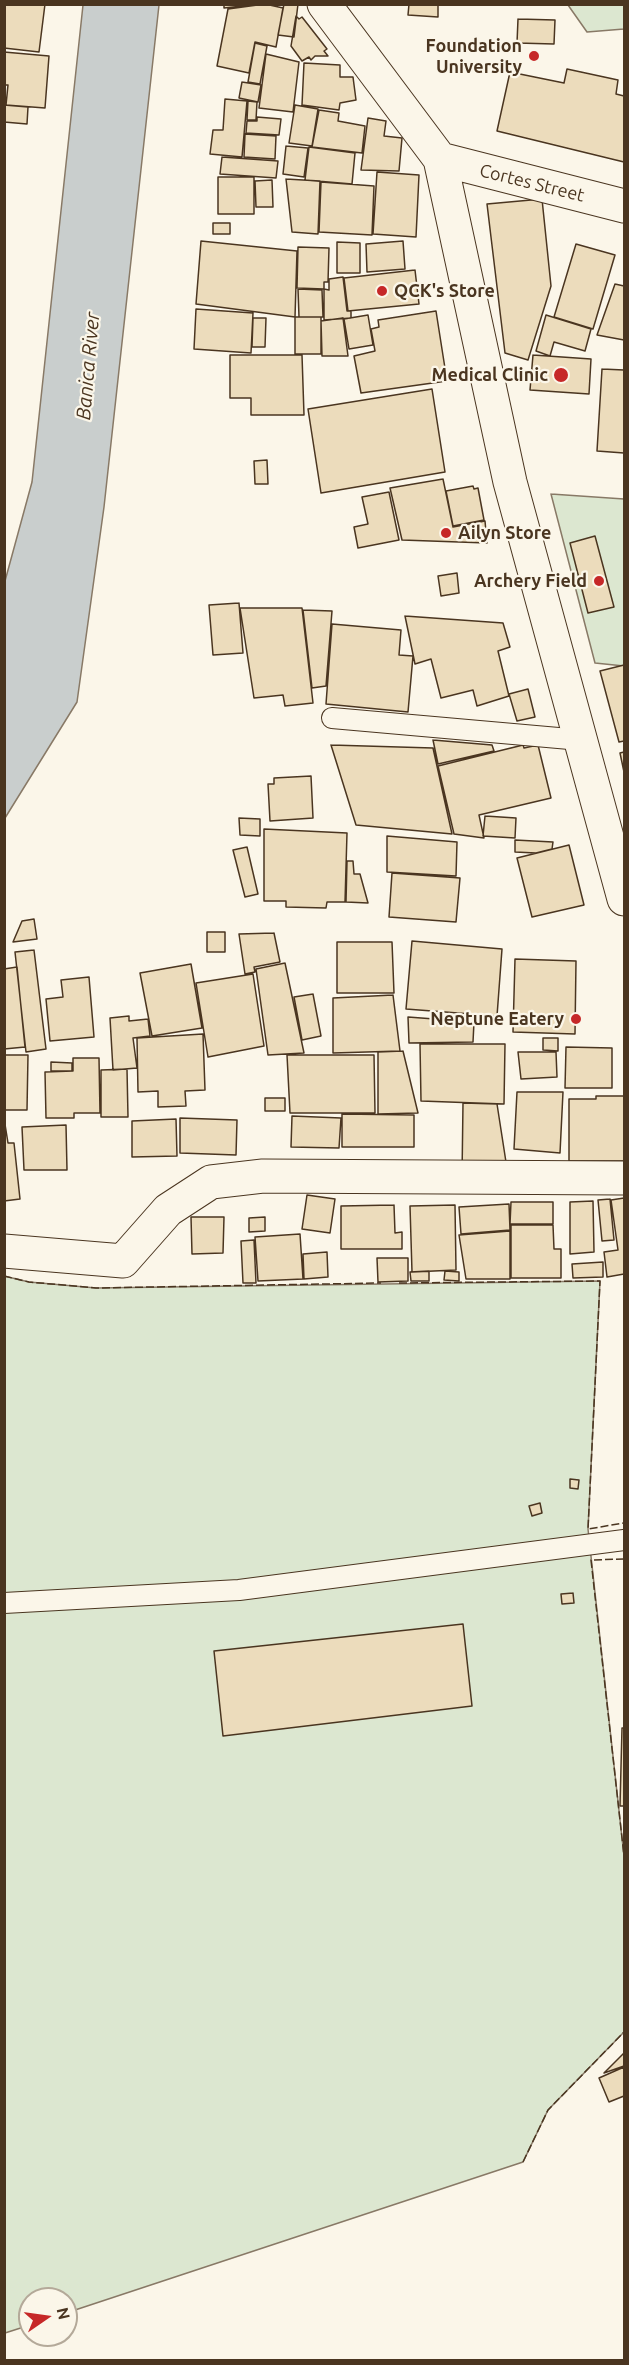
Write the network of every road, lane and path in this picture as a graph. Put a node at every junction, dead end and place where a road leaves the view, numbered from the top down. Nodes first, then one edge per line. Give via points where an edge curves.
1 (324, 4) edge
2 (440, 159) junction
3 (624, 206) edge
4 (332, 718) dead end
5 (581, 740) junction
6 (622, 881) edge
7 (624, 1178) edge
8 (4, 1251) edge
9 (624, 1540) edge
10 (4, 1603) edge

1 - 2 street
2 - 3 street, Cortes Street
2 - 5 street via 510,482
4 - 5 lane
5 - 6 street
7 - 8 street via 253,1178 211,1182 168,1210 123,1260
9 - 10 lane via 239,1590

